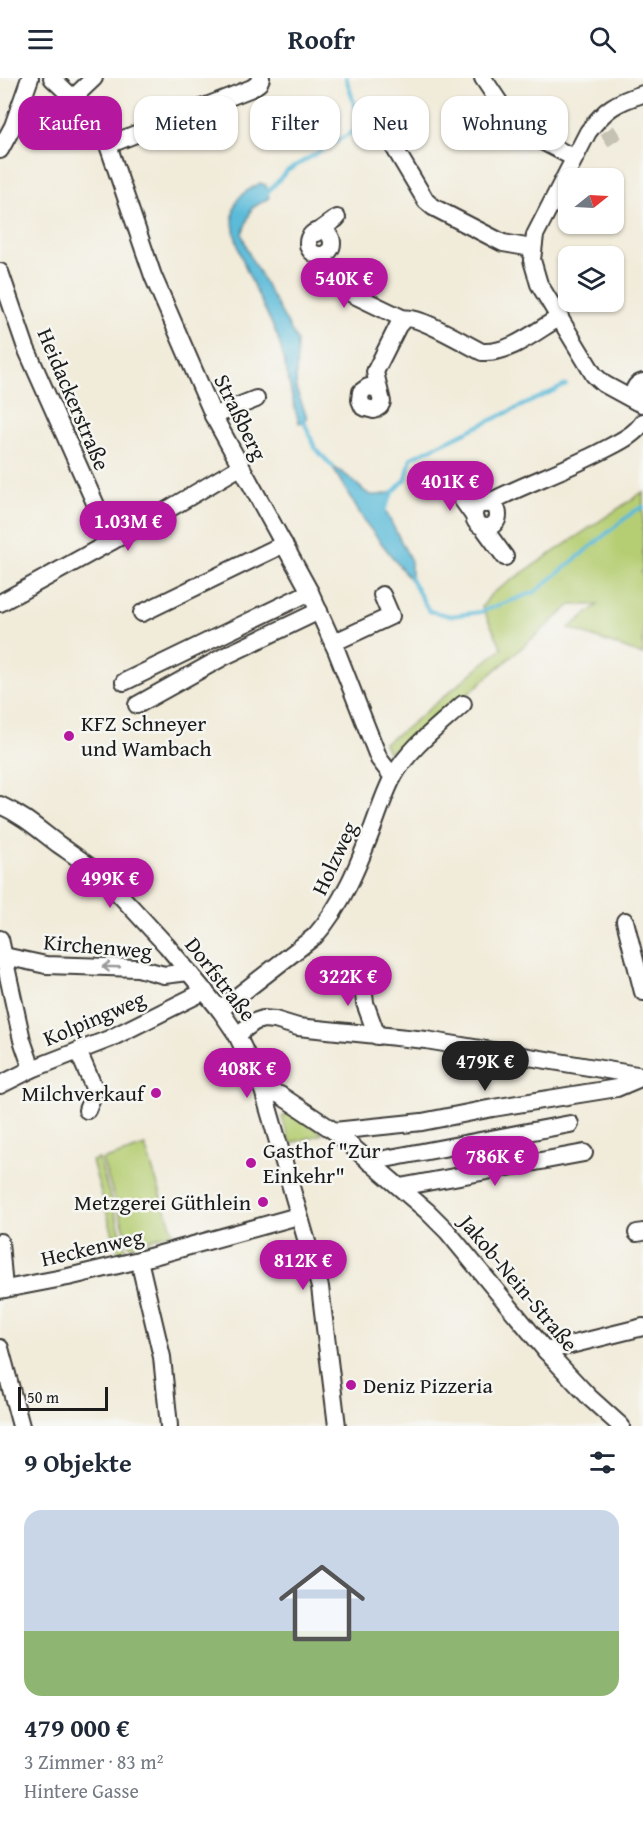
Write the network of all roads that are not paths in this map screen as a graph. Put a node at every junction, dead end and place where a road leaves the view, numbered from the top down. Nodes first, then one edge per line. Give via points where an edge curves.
1 (30, 78) edge
2 (52, 78) edge
3 (94, 78) edge
4 (483, 78) edge
5 (636, 78) edge
6 (256, 83) edge
7 (643, 92) edge
8 (71, 96) edge
9 (75, 96) edge
10 (122, 139) edge
11 (0, 150) edge
12 (110, 150) edge
13 (396, 150) edge
14 (574, 158) junction
15 (337, 218) dead end
16 (532, 249) junction
17 (0, 272) edge
18 (560, 317) junction
19 (404, 319) junction
20 (643, 382) edge
21 (378, 389) dead end
22 (256, 399) dead end
23 (640, 403) edge
24 (213, 416) junction
25 (643, 422) edge
26 (240, 467) junction
27 (454, 488) dead end
28 (478, 522) junction
29 (112, 541) junction
30 (284, 544) junction
31 (505, 557) dead end
32 (310, 592) junction
33 (382, 595) dead end
34 (0, 603) edge
35 (319, 611) junction
36 (142, 613) dead end
37 (333, 643) junction
38 (124, 682) dead end
39 (463, 704) dead end
40 (137, 705) dead end
41 (393, 777) junction
42 (2, 808) edge
43 (625, 921) dead end
44 (2, 947) edge
45 (361, 968) dead end
46 (189, 972) junction
47 (205, 991) junction
48 (643, 992) edge
49 (220, 1010) junction
50 (237, 1035) junction
51 (377, 1036) junction
52 (78, 1051) junction
53 (32, 1069) junction
54 (643, 1077) edge
55 (0, 1085) edge
56 (263, 1090) junction
57 (87, 1110) dead end
58 (570, 1124) dead end
59 (334, 1131) junction
60 (584, 1153) dead end
61 (369, 1162) junction
62 (400, 1187) junction
63 (298, 1216) junction
64 (0, 1242) edge
65 (139, 1260) junction
66 (2, 1289) edge
67 (643, 1327) edge
68 (0, 1348) edge
69 (546, 1352) junction
70 (21, 1426) edge
71 (169, 1426) edge
72 (337, 1426) edge
73 (621, 1426) edge

1 - 11 street
2 - 8 street, Straßberg
3 - 9 street
4 - 14 street via 519,129
5 - 7 street
6 - 10 street
7 - 14 street via 620,101 603,124 588,132
12 - 24 street, Straßberg via 153,276
13 - 16 street via 426,201 503,243
14 - 16 street via 535,235
15 - 19 street via 310,237 309,249 322,255 352,294
16 - 18 street via 535,275
17 - 29 street, Heidackerstraße via 26,348
18 - 19 street via 506,350 494,353 482,352 414,319
18 - 23 street via 594,375
19 - 21 street via 375,372
20 - 23 street via 633,391
22 - 24 street
24 - 26 street, Straßberg
25 - 28 street via 630,436 598,453 486,504 493,506 497,517 494,524
26 - 29 street
26 - 30 street, Straßberg
27 - 28 street
28 - 31 street
29 - 34 street
30 - 32 street, Straßberg
30 - 36 street
32 - 35 street, Straßberg
32 - 38 street
33 - 37 street via 391,616
35 - 37 street, Straßberg
35 - 40 street via 260,638
37 - 41 street, Straßberg via 379,759
39 - 41 street, Holzweg via 404,761
41 - 49 street, Holzweg via 361,859 328,921 315,936
42 - 46 street, Dorfstraße via 32,822 94,868
43 - 48 street
46 -> 44 street, Kirchenweg via 164,975 138,968 46,965
44 - 53 street
45 - 51 street via 365,1003
46 - 47 street, Dorfstraße
47 - 49 street, Dorfstraße
47 - 52 street, Kolpingweg
49 - 50 street, Dorfstraße
50 - 51 street via 263,1019
50 - 56 street, Dorfstraße
51 - 54 street via 452,1044
52 - 53 street, Kolpingweg
52 - 57 street via 94,1090
53 - 55 street, Kolpingweg
54 - 59 street via 617,1088 422,1122
56 - 59 street, Jakob-Nein-Straße via 280,1095
56 - 63 street, Dorfstraße
58 - 61 street
59 - 61 street, Jakob-Nein-Straße
60 - 62 street
61 - 62 street, Jakob-Nein-Straße
62 - 69 street, Jakob-Nein-Straße via 447,1231
63 - 65 street, Heckenweg
63 - 72 street, Dorfstraße via 320,1287
64 - 66 street
65 - 66 street, Heckenweg
65 - 71 street via 162,1357
67 - 69 street
68 - 70 street
69 - 73 street, Jakob-Nein-Straße

